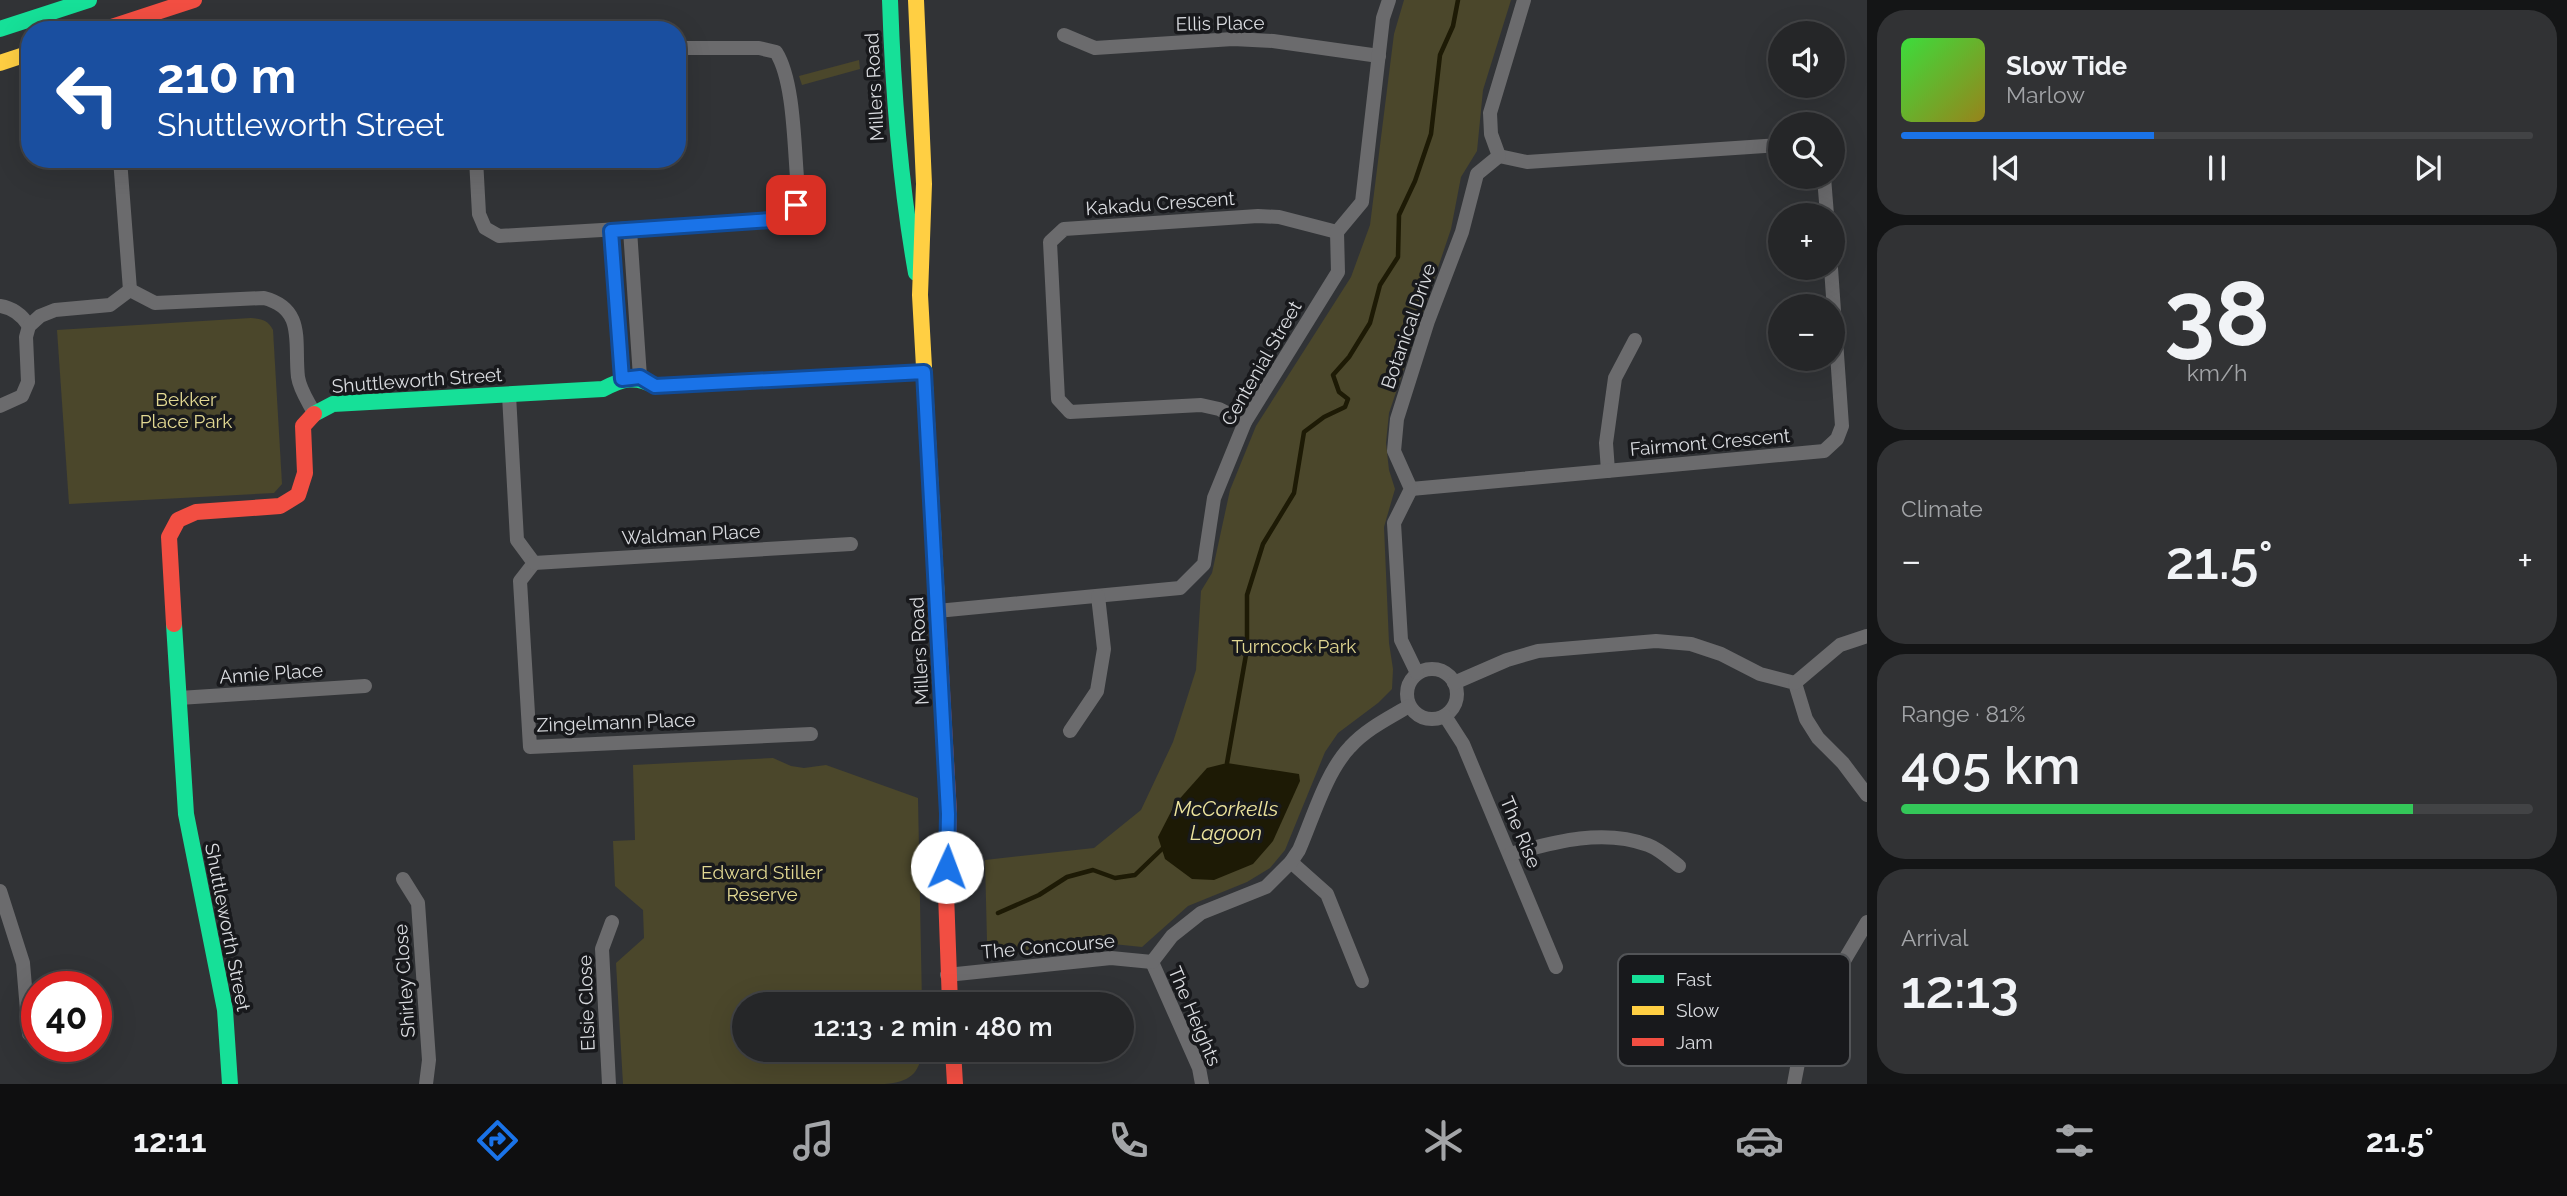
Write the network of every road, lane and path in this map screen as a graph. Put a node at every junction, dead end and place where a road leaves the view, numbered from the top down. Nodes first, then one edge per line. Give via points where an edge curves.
1 (89, 0) edge
2 (194, 0) edge
3 (879, 0) edge
4 (890, 0) edge
5 (916, 0) edge
6 (1390, 0) edge
7 (1524, 0) edge
8 (25, 21) edge
9 (130, 21) edge
10 (21, 22) edge
11 (0, 29) edge
12 (892, 36) junction
13 (1064, 36) dead end
14 (686, 48) edge
15 (21, 56) edge
16 (1379, 56) junction
17 (0, 63) edge
18 (1768, 146) edge
19 (1499, 156) junction
20 (121, 168) edge
21 (476, 168) edge
22 (629, 230) junction
23 (611, 231) junction
24 (1337, 232) junction
25 (1832, 280) edge
26 (130, 290) junction
27 (920, 295) junction
28 (0, 306) edge
29 (29, 326) junction
30 (1636, 340) dead end
31 (924, 372) junction
32 (640, 377) junction
33 (622, 379) junction
34 (509, 395) junction
35 (0, 407) edge
36 (314, 413) junction
37 (1245, 422) junction
38 (1608, 471) junction
39 (1411, 489) junction
40 (851, 544) dead end
41 (534, 563) junction
42 (1098, 596) junction
43 (937, 611) junction
44 (1867, 636) edge
45 (1418, 673) junction
46 (1454, 683) junction
47 (1795, 683) junction
48 (365, 686) dead end
49 (179, 698) junction
50 (1409, 706) junction
51 (1445, 716) junction
52 (1070, 732) dead end
53 (811, 734) dead end
54 (1867, 795) edge
55 (1510, 854) junction
56 (1291, 862) junction
57 (1679, 866) dead end
58 (403, 879) dead end
59 (0, 891) edge
60 (612, 922) dead end
61 (1867, 922) edge
62 (1848, 954) edge
63 (1152, 962) junction
64 (1556, 967) dead end
65 (24, 971) edge
66 (947, 975) junction
67 (1362, 981) dead end
68 (949, 992) edge
69 (954, 1062) edge
70 (1798, 1066) edge
71 (230, 1084) edge
72 (426, 1084) edge
73 (609, 1084) edge
74 (955, 1084) edge
75 (1202, 1084) edge
76 (1794, 1084) edge

1 - 8 street
2 - 9 street
3 - 12 street
4 - 12 street, Millers Road
5 - 27 street, Millers Road via 925,234
6 - 16 street
7 - 19 street via 1490,113 1490,134
10 - 11 street
12 - 27 street, Millers Road via 907,230
13 - 16 street, Ellis Place via 1095,48 1233,39
14 - 22 street via 776,52 788,84 796,205 771,220
15 - 17 street
16 - 24 street via 1362,202
18 - 19 street via 1527,162
19 - 39 street, Botanical Drive via 1477,174 1462,232 1397,419 1394,451
20 - 26 street
21 - 23 street via 479,214 485,228 499,236
22 - 23 street
22 - 32 street
23 - 33 street
24 - 37 street, Centenial Street via 1338,272
24 - 37 street, Kakadu Crescent via 1258,216 1064,229 1050,242 1058,399 1070,412 1201,405
25 - 38 street, Fairmont Crescent via 1842,426 1837,439 1824,451
26 - 29 street via 110,305 55,310
26 - 36 street via 155,303 277,301 295,323 299,378
27 - 31 street, Millers Road
28 - 29 street via 22,316
29 - 35 street via 27,382 22,396
30 - 38 street via 1615,378 1606,443
31 - 32 street, Shuttleworth Street via 655,386
31 - 43 street, Millers Road
32 - 33 street, Shuttleworth Street
33 - 34 street, Shuttleworth Street via 603,389
34 - 36 street, Shuttleworth Street via 334,404
34 - 41 street via 517,540
36 - 49 street, Shuttleworth Street via 303,426 305,473 298,495 280,506 196,512 178,520 169,537
37 - 42 street, Centenial Street via 1214,498 1204,564 1180,588
38 - 39 street, Fairmont Crescent
39 - 45 street via 1394,523 1401,639
40 - 41 street, Waldman Place
41 - 53 street, Zingelmann Place via 520,581 530,747
42 - 43 street, Centenial Street
42 - 52 street via 1104,649 1097,691
43 - 66 street, Millers Road via 948,814
44 - 47 street via 1840,645
45 - 46 street via 1435,669 1447,673
45 - 50 street via 1407,688
46 - 47 street via 1538,651 1656,641 1691,644 1760,674
46 - 51 street via 1456,701
47 - 54 street via 1806,719 1818,738
48 - 49 street, Annie Place
49 - 71 street, Shuttleworth Street via 189,832 225,1010
50 - 51 street via 1425,719
50 - 56 street via 1350,746
51 - 55 street, The Rise
55 - 57 street via 1549,843 1621,837 1651,845
55 - 64 street, The Rise
56 - 63 street via 1266,887 1201,913 1172,936
56 - 67 street via 1327,894
58 - 72 street, Shirley Close via 418,903 429,1060
59 - 65 street
60 - 73 street, Elsie Close via 602,949
61 - 62 street
63 - 66 street, The Concourse via 1111,958
63 - 75 street, The Heights
66 - 68 street, Millers Road
69 - 74 street
70 - 76 street

